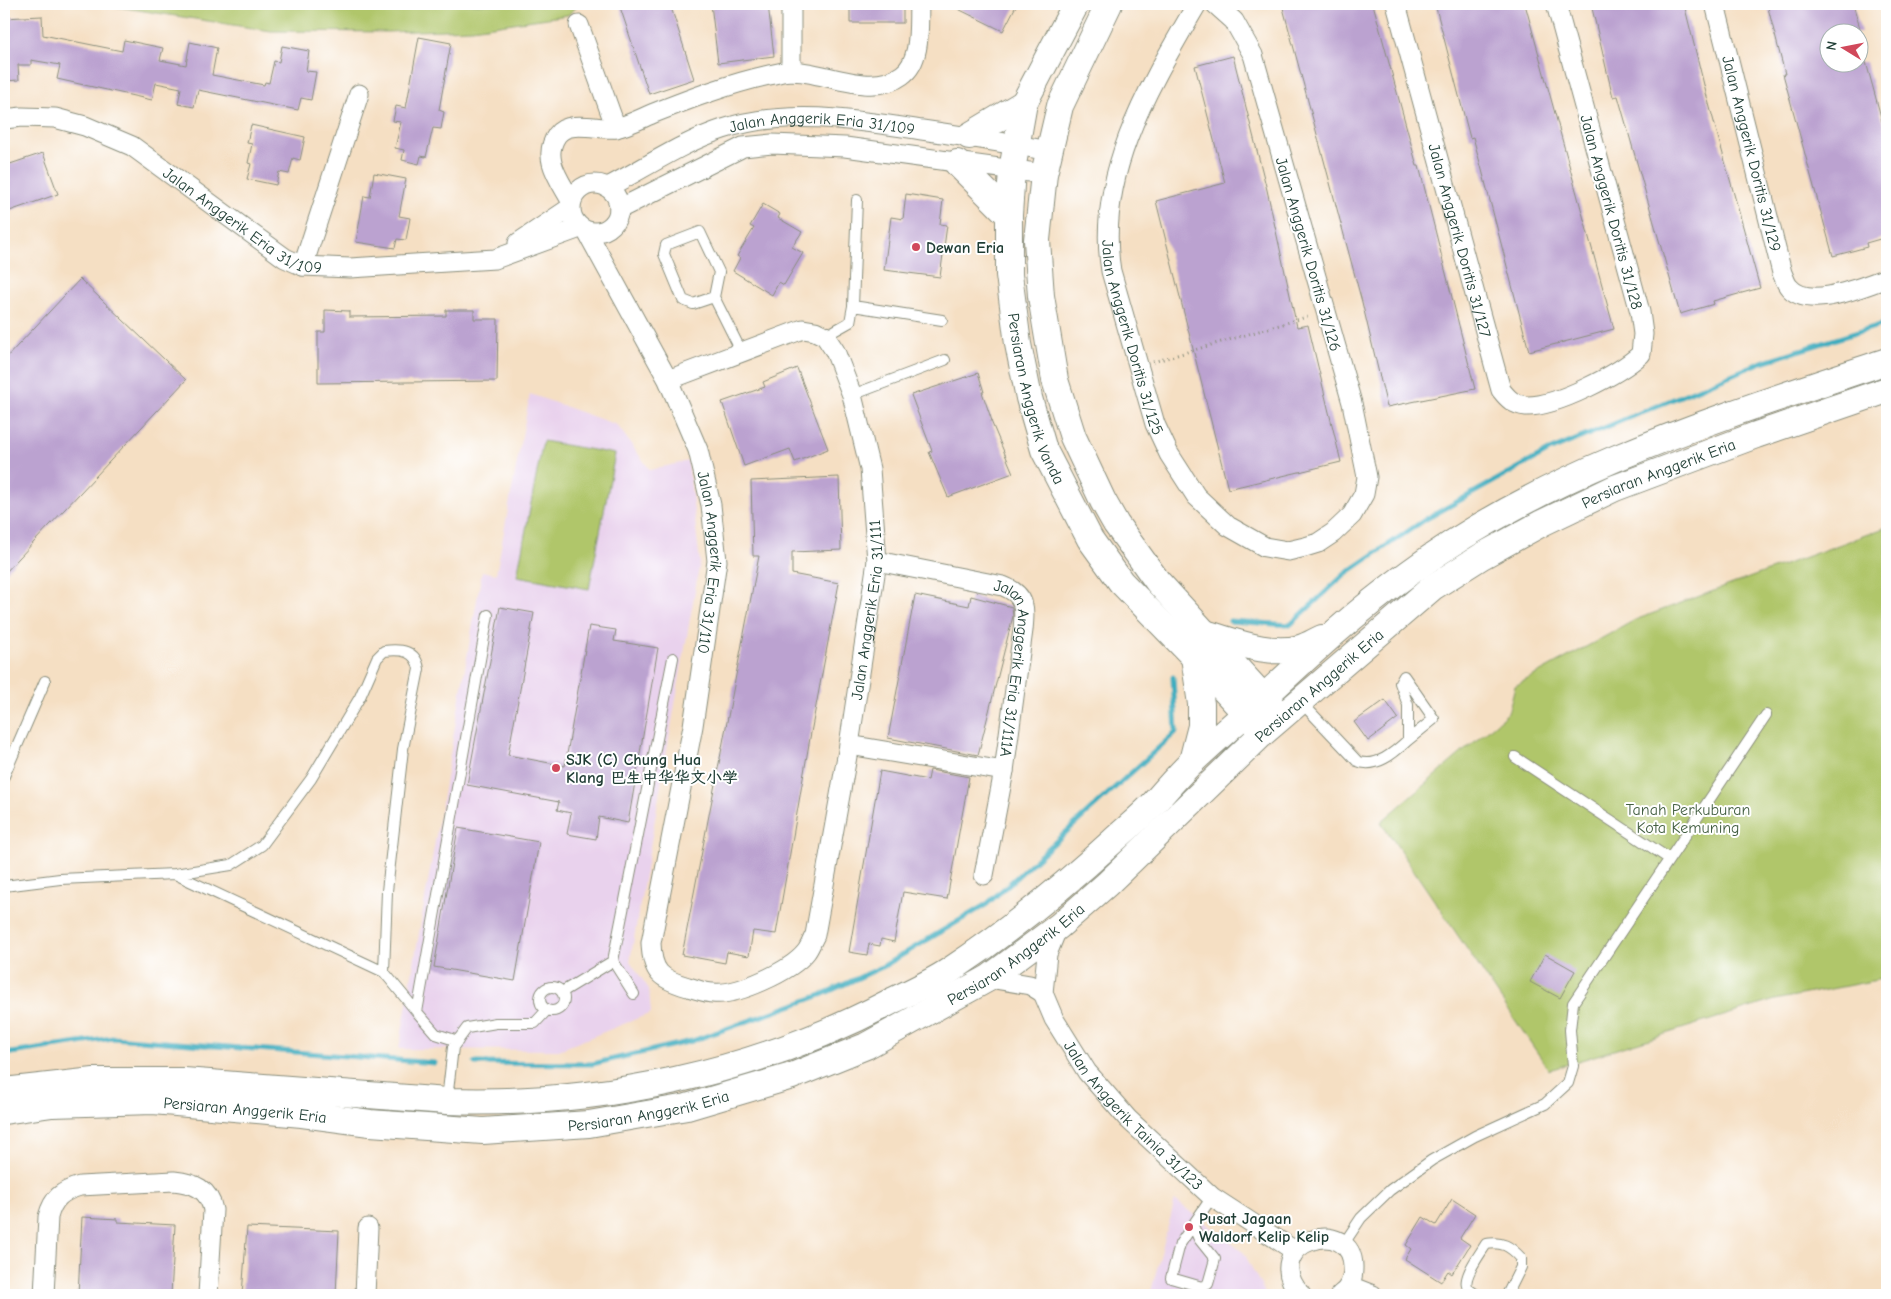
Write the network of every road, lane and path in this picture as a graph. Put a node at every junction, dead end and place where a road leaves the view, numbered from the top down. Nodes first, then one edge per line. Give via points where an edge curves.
1 (791, 4) edge
2 (919, 4) edge
3 (1076, 4) edge
4 (1109, 4) edge
5 (1197, 4) edge
6 (1215, 4) edge
7 (1396, 4) edge
8 (1556, 4) edge
9 (1715, 4) edge
10 (579, 25) dead end
11 (791, 71) junction
12 (359, 94) dead end
13 (1024, 103) junction
14 (4, 119) edge
15 (616, 128) junction
16 (969, 136) junction
17 (1017, 145) junction
18 (1047, 162) junction
19 (957, 164) junction
20 (1012, 170) junction
21 (608, 187) junction
22 (856, 200) dead end
23 (570, 205) junction
24 (619, 209) junction
25 (1009, 215) junction
26 (583, 230) junction
27 (494, 259) junction
28 (303, 266) junction
29 (1887, 278) edge
30 (714, 297) junction
31 (854, 306) junction
32 (1325, 312) junction
33 (942, 320) dead end
34 (825, 336) junction
35 (741, 351) junction
36 (945, 360) dead end
37 (1887, 361) edge
38 (1139, 366) junction
39 (668, 380) junction
40 (1582, 390) joint
41 (1887, 390) edge
42 (852, 395) junction
43 (1352, 515) joint
44 (877, 561) junction
45 (488, 615) dead end
46 (1207, 633) junction
47 (1330, 634) junction
48 (1194, 657) junction
49 (673, 658) dead end
50 (45, 681) dead end
51 (1254, 706) junction
52 (1766, 715) dead end
53 (1282, 717) junction
54 (1408, 740) junction
55 (849, 745) junction
56 (1515, 758) dead end
57 (1192, 761) junction
58 (1004, 771) junction
59 (4, 776) edge
60 (1668, 858) junction
61 (175, 874) junction
62 (984, 875) dead end
63 (4, 886) edge
64 (1059, 926) junction
65 (613, 961) junction
66 (384, 972) junction
67 (989, 978) junction
68 (562, 992) junction
69 (1043, 993) junction
70 (634, 994) dead end
71 (714, 994) joint
72 (547, 1010) junction
73 (417, 1012) junction
74 (458, 1041) junction
75 (4, 1091) edge
76 (447, 1101) junction
77 (4, 1111) edge
78 (1212, 1197) junction
79 (1193, 1226) junction
80 (368, 1228) dead end
81 (1343, 1245) junction
82 (1295, 1251) junction
83 (1345, 1290) edge
84 (44, 1295) edge
85 (208, 1295) edge
86 (365, 1295) edge
87 (1301, 1295) edge
88 (1373, 1295) edge
89 (1477, 1295) edge
90 (1507, 1295) edge

1 - 11 street
2 - 11 street via 917,46 912,63 903,75 870,84 842,82
3 - 13 main road, Persiaran Anggerik Vanda
4 - 18 main road, Persiaran Anggerik Vanda via 1060,106
5 - 38 street, Jalan Anggerik Doritis 31/125 via 1147,93 1125,146 1110,204 1107,248 1110,271
6 - 32 street, Jalan Anggerik Doritis 31/126 via 1234,21 1253,55
7 - 40 street, Jalan Anggerik Doritis 31/127 via 1501,390 1512,402 1526,406
8 - 40 street, Jalan Anggerik Doritis 31/128 via 1640,312 1643,334 1641,354 1628,366
9 - 29 street, Jalan Anggerik Doritis 31/129 via 1782,273 1789,288 1801,296 1827,297
10 - 15 street
11 - 15 street via 745,80
12 - 28 street
13 - 16 main road
13 - 17 main road, Persiaran Anggerik Vanda
14 - 28 street, Jalan Anggerik Eria 31/109 via 55,118 85,126 132,146 285,258
15 - 23 street via 570,127 558,133 550,156
16 - 17 street, Jalan Anggerik Eria 31/109
16 - 21 street, Jalan Anggerik Eria 31/109 via 854,120 757,121 723,129 697,140
17 - 18 street, Jalan Anggerik Eria 31/109
17 - 20 main road, Persiaran Anggerik Vanda
18 - 20 street, Jalan Anggerik Eria 31/109
18 - 46 main road, Persiaran Anggerik Vanda via 1037,240 1041,296 1055,380 1073,437 1116,524 1158,582
19 - 20 street, Jalan Anggerik Eria 31/109
19 - 24 street, Jalan Anggerik Eria 31/109 via 845,147 743,146
19 - 25 main road
20 - 25 main road, Persiaran Anggerik Vanda
21 - 23 street via 586,185 580,188
21 - 24 street via 616,197
22 - 31 lane
23 - 26 street via 571,216
23 - 27 street
24 - 26 street via 618,217 609,228 594,233
25 - 48 main road, Persiaran Anggerik Vanda via 1009,275 1018,344 1044,450 1090,538 1121,582
26 - 27 street, Jalan Anggerik Eria 31/109
26 - 39 street, Jalan Anggerik Eria 31/110
27 - 28 street, Jalan Anggerik Eria 31/109 via 350,268
30 - 30 lane via 694,304 683,300 664,254 666,244 700,232 718,272
30 - 35 lane
31 - 33 lane
31 - 34 lane via 850,322
32 - 38 path
32 - 43 street, Jalan Anggerik Doritis 31/126 via 1352,403 1368,476 1364,494
34 - 35 street via 802,328
34 - 42 street, Jalan Anggerik Eria 31/111 via 835,351
35 - 39 street
36 - 42 lane
37 - 47 main road, Persiaran Anggerik Eria via 1674,434 1599,465 1465,535 1410,572
38 - 43 street, Jalan Anggerik Doritis 31/125 via 1155,424 1169,454 1196,496 1228,526 1265,547 1288,551 1318,543
39 - 71 street, Jalan Anggerik Eria 31/110 via 698,450 711,505 717,562 693,726 651,943 652,961 667,981
41 - 53 main road, Persiaran Anggerik Eria via 1615,488 1542,522 1433,587
42 - 44 street, Jalan Anggerik Eria 31/111 via 870,469
44 - 55 street, Jalan Anggerik Eria 31/111
44 - 58 street, Jalan Anggerik Eria 31/111A via 1003,586 1014,590 1021,599 1023,630
45 - 73 lane
46 - 47 main road via 1243,645 1278,650 1300,648
46 - 51 main road, Persiaran Anggerik Vanda
47 - 51 main road, Persiaran Anggerik Eria
48 - 51 main road, Persiaran Anggerik Vanda
48 - 57 main road via 1201,719
49 - 65 lane
50 - 59 lane
51 - 53 main road, Persiaran Anggerik Vanda
51 - 57 main road, Persiaran Anggerik Eria
52 - 60 lane
53 - 54 lane via 1366,765 1398,749
53 - 64 main road, Persiaran Anggerik Eria
54 - 54 lane via 1408,705 1400,683 1404,676 1434,719
55 - 58 street
55 - 71 street, Jalan Anggerik Eria 31/111 via 815,935 806,952 770,976 732,992
56 - 60 lane
57 - 76 main road, Persiaran Anggerik Eria via 1151,806 1027,913 946,973 858,1019 806,1041 683,1080 544,1098
58 - 62 street, Jalan Anggerik Eria 31/111A
60 - 81 lane via 1573,1003 1570,1030 1572,1066 1568,1083 1545,1104 1475,1136 1432,1160 1390,1190 1361,1218
61 - 63 lane via 60,879
61 - 66 lane
61 - 66 lane via 231,865 262,845 311,779 360,697 377,658 384,651 412,653 420,669 403,748 388,881
64 - 67 main road, Persiaran Anggerik Eria
64 - 69 street via 1047,954
65 - 68 lane
65 - 70 lane
66 - 73 lane
67 - 69 street via 1030,985
67 - 77 main road, Persiaran Anggerik Eria via 866,1046 792,1076 687,1107 589,1124 483,1131 370,1123 153,1100 52,1104
68 - 72 lane via 561,1006
68 - 72 lane via 553,987 544,990 540,1001
69 - 78 street, Jalan Anggerik Tainia 31/123 via 1054,1018 1087,1072 1128,1119
72 - 74 lane via 535,1022 467,1028
73 - 74 lane via 436,1034
74 - 76 lane via 454,1047
75 - 76 main road, Persiaran Anggerik Eria via 87,1082 184,1081
78 - 79 lane
78 - 82 street, Jalan Anggerik Tainia 31/123
79 - 79 lane via 1215,1259 1208,1284 1202,1287 1171,1278 1180,1244
80 - 86 street
81 - 82 street via 1324,1237 1313,1238
81 - 83 street via 1354,1264 1353,1276
82 - 87 street via 1290,1272
83 - 88 street
84 - 85 street via 47,1231 51,1205 57,1197 80,1186 185,1182 207,1193 213,1210
89 - 90 lane via 1468,1288 1468,1274 1486,1244 1498,1241 1512,1248 1521,1258 1521,1267

